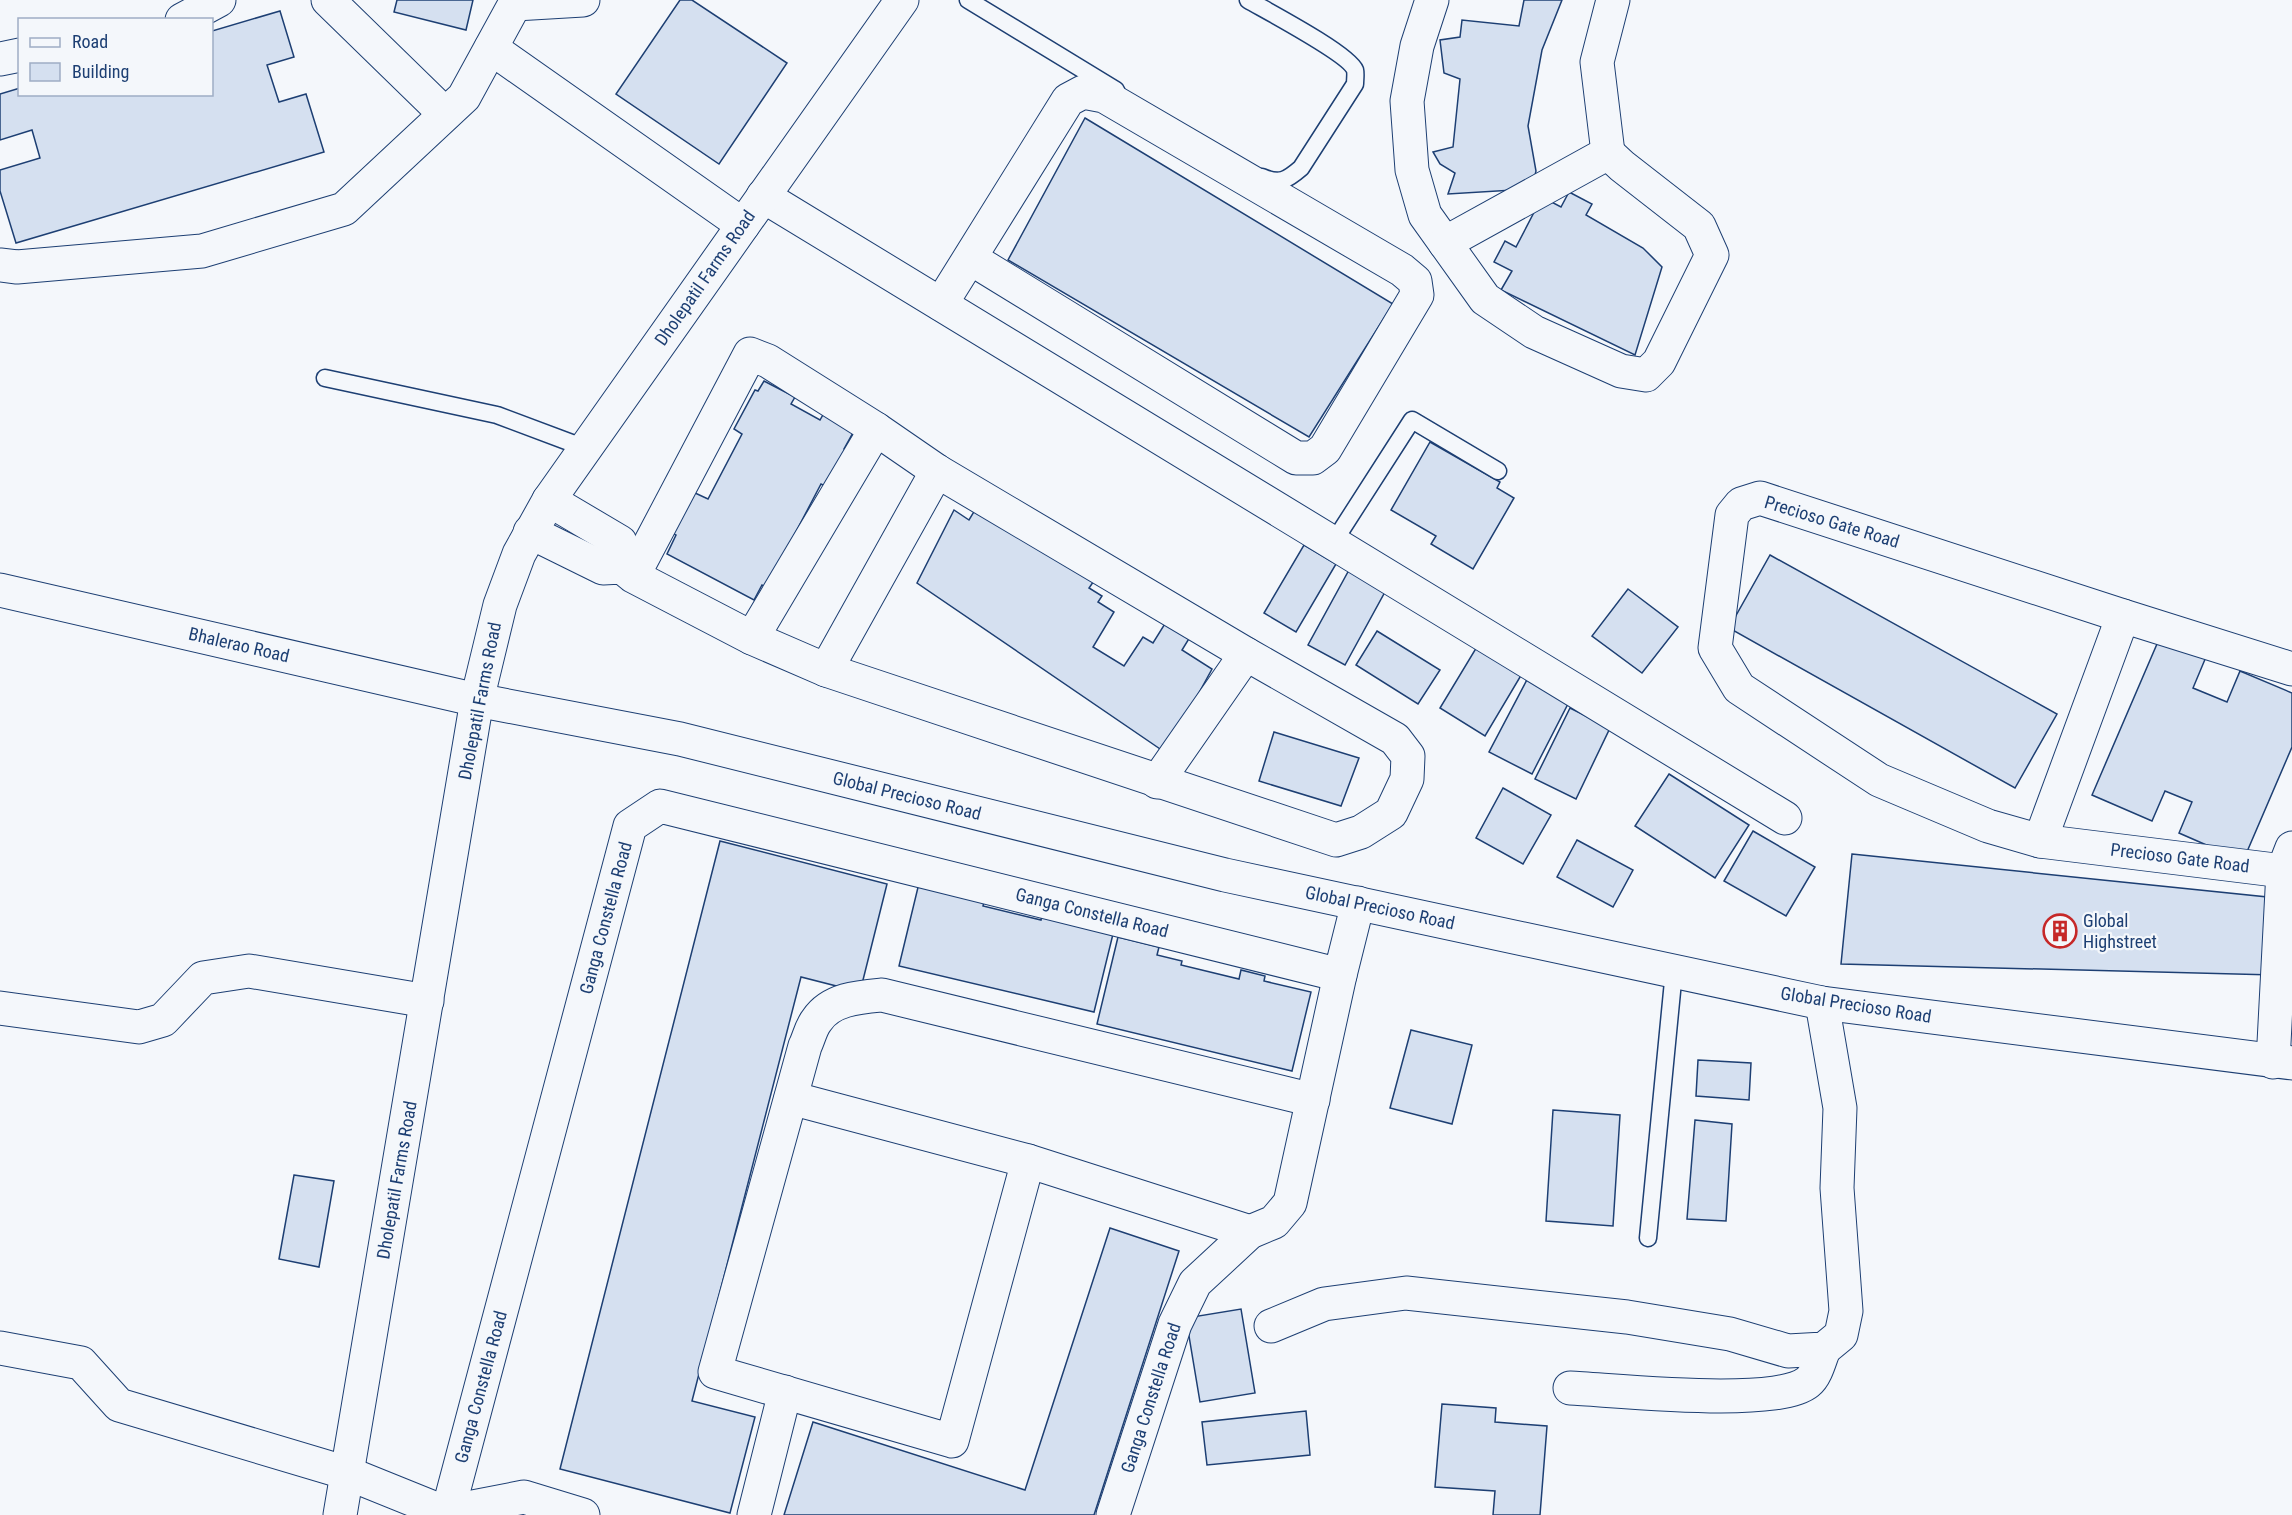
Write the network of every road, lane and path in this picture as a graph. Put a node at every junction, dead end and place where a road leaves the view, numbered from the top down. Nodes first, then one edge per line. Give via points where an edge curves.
1 (219, 0) edge
2 (328, 0) edge
3 (583, 0) edge
4 (902, 0) edge
5 (968, 0) edge
6 (1248, 0) edge
7 (1432, 0) edge
8 (1613, 0) edge
9 (516, 2) edge
10 (186, 18) edge
11 (491, 48) junction
12 (18, 55) edge
13 (0, 59) edge
14 (445, 114) junction
15 (1608, 153) junction
16 (763, 196) junction
17 (743, 225) junction
18 (1445, 243) junction
19 (970, 258) junction
20 (0, 265) edge
21 (941, 304) junction
22 (325, 378) dead end
23 (876, 429) junction
24 (585, 448) junction
25 (937, 471) junction
26 (1498, 471) dead end
27 (549, 500) junction
28 (531, 532) junction
29 (1333, 543) junction
30 (628, 571) junction
31 (0, 590) edge
32 (2123, 616) junction
33 (752, 638) junction
34 (1246, 654) junction
35 (2292, 669) edge
36 (826, 670) junction
37 (477, 700) junction
38 (1157, 782) junction
39 (1785, 818) dead end
40 (2040, 841) junction
41 (2288, 859) edge
42 (1358, 903) junction
43 (1674, 971) junction
44 (1340, 975) junction
45 (427, 1001) junction
46 (1822, 1003) junction
47 (0, 1008) edge
48 (2283, 1063) edge
49 (791, 1098) junction
50 (1313, 1100) junction
51 (1028, 1161) junction
52 (1250, 1232) junction
53 (1648, 1238) dead end
54 (1271, 1326) dead end
55 (0, 1348) edge
56 (1824, 1349) junction
57 (1570, 1388) dead end
58 (785, 1392) junction
59 (347, 1473) junction
60 (448, 1514) edge
61 (340, 1515) edge
62 (583, 1515) edge
63 (754, 1515) edge
64 (1113, 1515) edge

1 - 10 street
2 - 14 street
3 - 9 street
4 - 16 street, Dholepatil Farms Road
5 - 6 lane via 1273,182 1288,179 1301,168 1355,84 1355,70 1327,47
7 - 18 street via 1417,46 1407,101 1412,171 1425,215
8 - 15 street via 1597,62
9 - 11 street
11 - 14 street via 464,97
11 - 17 street
12 - 13 street
14 - 20 street via 344,209 202,251 17,267
15 - 18 street
15 - 18 street via 1699,226 1712,255 1659,362 1646,375 1621,371 1534,332 1485,299
16 - 17 street, Dholepatil Farms Road
16 - 21 street
17 - 24 street, Dholepatil Farms Road
19 - 19 street via 1068,100 1083,92 1104,96 1402,270 1415,281 1417,295 1325,449 1312,458 1296,458
19 - 21 street
21 - 29 street
22 - 24 lane via 498,415
23 - 25 street
23 - 30 street via 768,361 750,354
23 - 33 street
24 - 27 street, Dholepatil Farms Road
25 - 34 street
25 - 36 street
26 - 29 lane via 1412,420
27 - 28 street, Dholepatil Farms Road
27 - 30 street via 620,542
28 - 30 street via 603,568
28 - 37 street, Dholepatil Farms Road via 500,605
29 - 39 street
30 - 33 street
31 - 37 street, Bhalerao Road
32 - 35 street, Precioso Gate Road
32 - 40 street
32 - 40 street, Precioso Gate Road via 1760,498 1741,504 1732,515 1715,648 1739,688 1879,780 1988,826
33 - 36 street
34 - 38 street
34 - 38 street via 1395,739 1408,756 1407,779 1391,813 1361,832 1336,840
36 - 38 street
37 - 42 street, Global Precioso Road via 680,739 1226,875
37 - 45 street, Dholepatil Farms Road
40 - 41 street, Precioso Gate Road
41 - 48 street, Precioso Gate Road
42 - 43 street, Global Precioso Road
42 - 44 street, Ganga Constella Road
43 - 46 street, Global Precioso Road
43 - 53 lane
44 - 50 street, Ganga Constella Road
44 - 60 street, Ganga Constella Road via 660,806 630,826
45 - 47 street via 249,971 203,978 163,1020 139,1027
45 - 59 street, Dholepatil Farms Road
46 - 48 street, Global Precioso Road
46 - 56 street via 1840,1108 1837,1188 1846,1311 1841,1335
49 - 50 street via 816,1020 830,1006 852,998 882,995
49 - 51 street
49 - 58 street via 715,1372
50 - 52 street, Ganga Constella Road via 1290,1203 1274,1222
51 - 52 street
51 - 58 street via 952,1441
52 - 64 street, Ganga Constella Road via 1195,1283 1175,1324
54 - 56 street via 1324,1304 1406,1293 1627,1317 1730,1334 1788,1351
55 - 59 street via 81,1364 119,1405
56 - 57 street via 1810,1381 1797,1389 1740,1397
58 - 63 street
59 - 60 street
59 - 61 street, Dholepatil Farms Road
60 - 62 street via 524,1497

